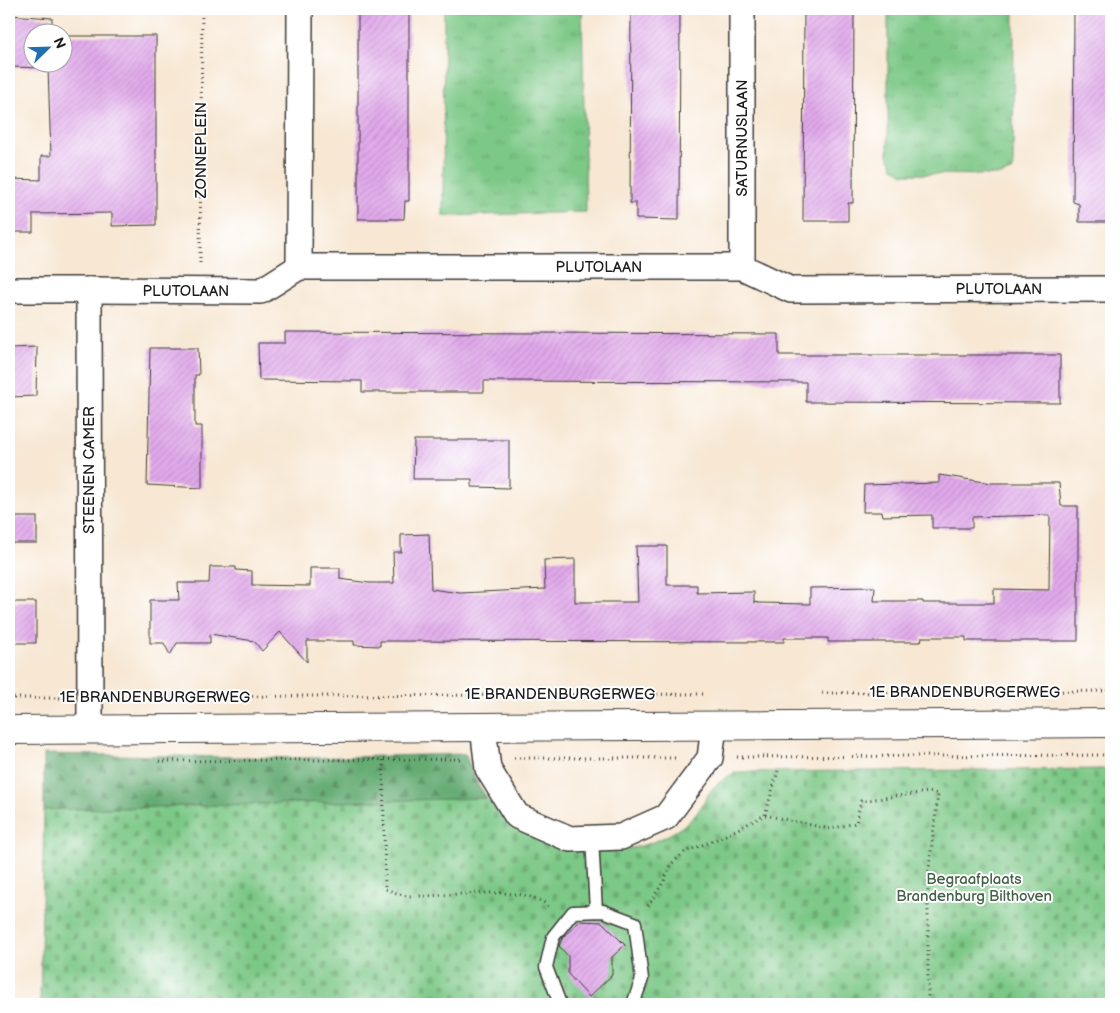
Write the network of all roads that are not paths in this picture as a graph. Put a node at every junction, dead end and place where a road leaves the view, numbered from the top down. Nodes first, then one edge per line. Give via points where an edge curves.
1 (300, 9) edge
2 (742, 9) edge
3 (298, 267) junction
4 (742, 267) junction
5 (1111, 289) edge
6 (9, 290) edge
7 (89, 290) junction
8 (1111, 723) edge
9 (714, 726) junction
10 (483, 727) junction
11 (9, 730) edge
12 (90, 730) junction
13 (592, 838) junction
14 (596, 911) junction
15 (560, 1004) edge
16 (633, 1004) edge

1 - 3 street
2 - 4 street, SATURNUSLAAN
3 - 4 street, PLUTOLAAN
3 - 7 street, PLUTOLAAN via 261,291
4 - 5 street, PLUTOLAAN via 791,290
6 - 7 street
7 - 12 street, STEENEN CAMER
8 - 9 street, 1E BRANDENBURGERWEG
9 - 10 street, 1E BRANDENBURGERWEG
9 - 13 street via 710,758 666,817 620,837
10 - 12 street, 1E BRANDENBURGERWEG
10 - 13 street via 488,769 517,816 570,839
11 - 12 street, 1E BRANDENBURGERWEG
13 - 14 lane
14 - 15 lane via 573,912 553,936 546,967
14 - 16 lane via 635,923 642,979

